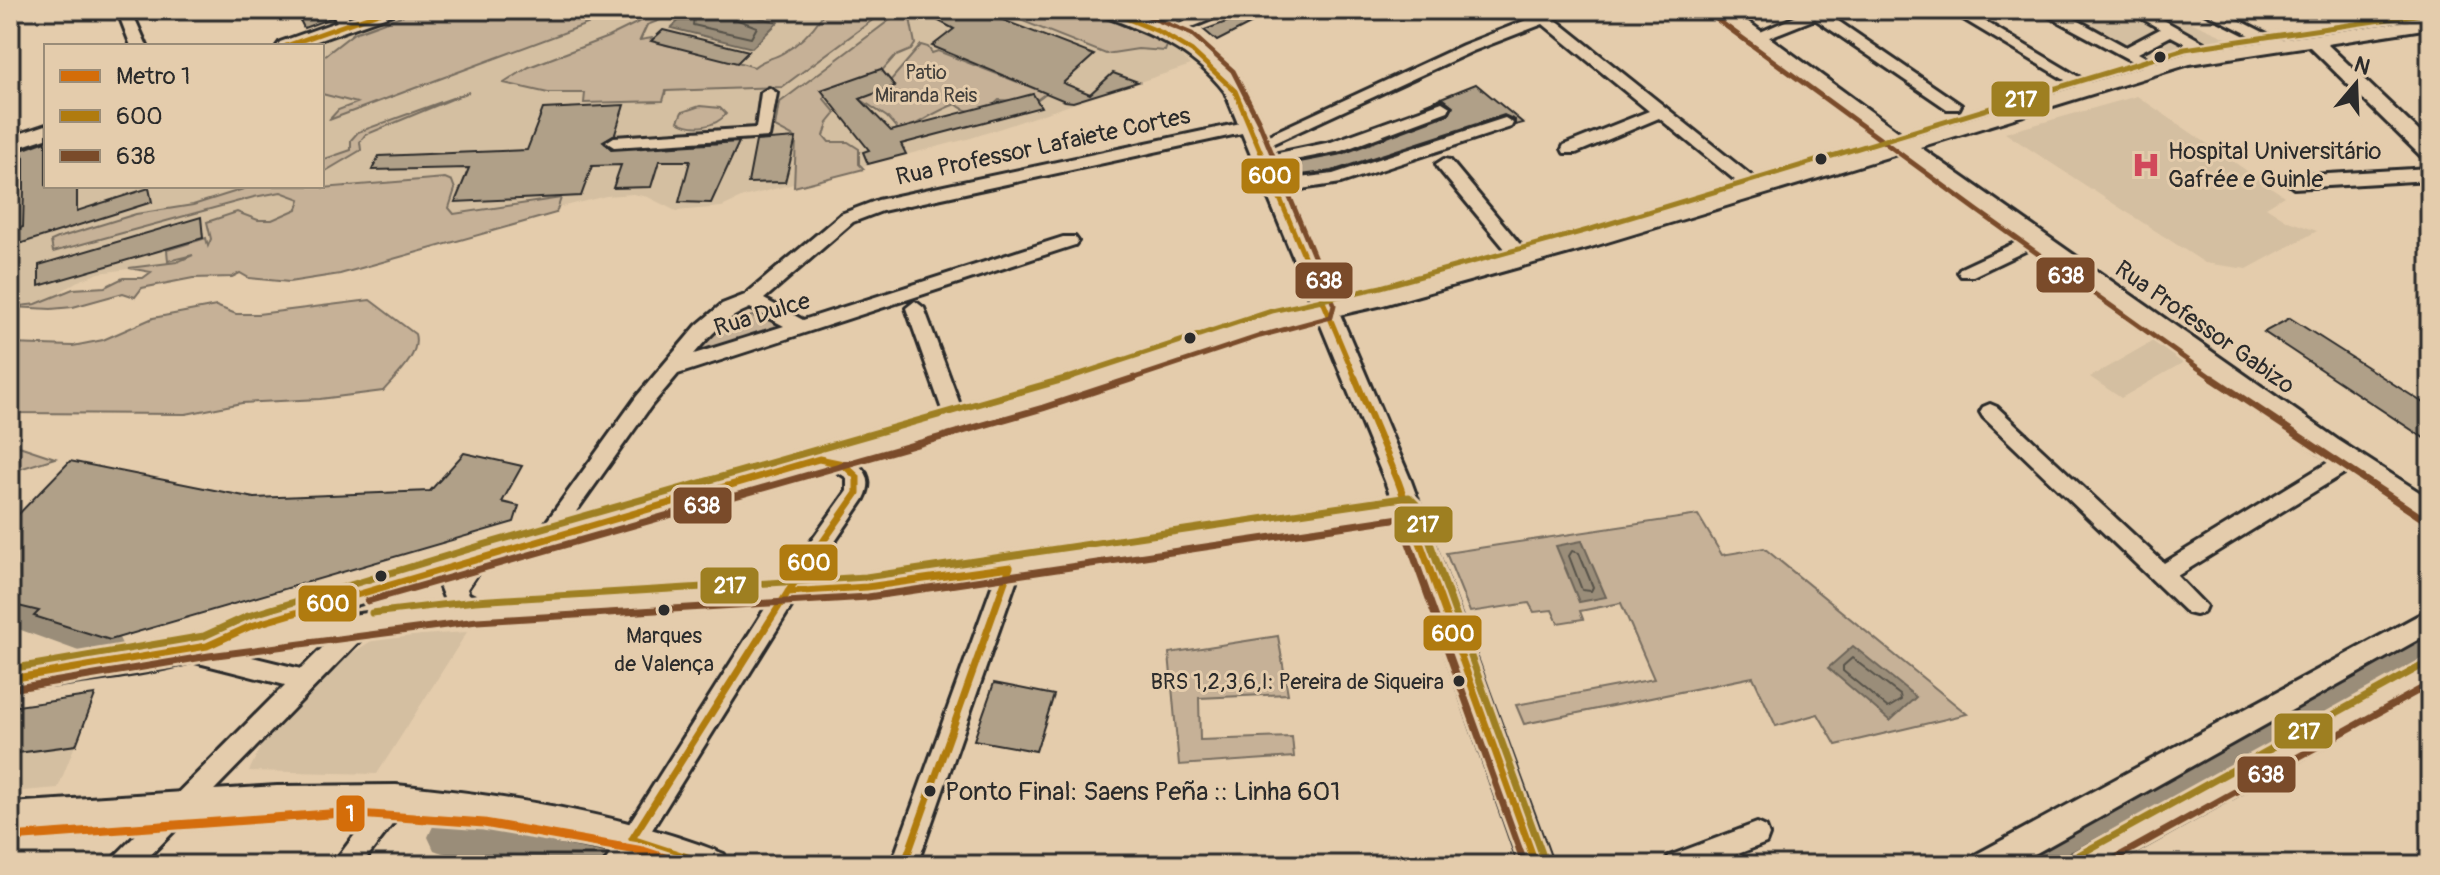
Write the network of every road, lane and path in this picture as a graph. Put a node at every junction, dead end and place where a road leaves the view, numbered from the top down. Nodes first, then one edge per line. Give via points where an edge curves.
1 (124, 10) edge
2 (387, 10) edge
3 (1106, 10) edge
4 (1227, 10) edge
5 (1721, 10) edge
6 (1955, 10) edge
7 (2135, 10) edge
8 (2207, 10) edge
9 (1814, 12) edge
10 (2053, 13) dead end
11 (1540, 14) edge
12 (341, 17) edge
13 (2430, 23) edge
14 (2172, 29) junction
15 (1165, 33) junction
16 (1757, 37) junction
17 (2312, 39) junction
18 (2277, 43) junction
19 (138, 44) edge
20 (290, 44) edge
21 (2126, 53) junction
22 (2216, 54) junction
23 (2156, 69) junction
24 (2091, 89) junction
25 (769, 93) dead end
26 (1953, 105) dead end
27 (1442, 107) dead end
28 (1660, 112) junction
29 (1505, 123) dead end
30 (44, 132) edge
31 (614, 142) dead end
32 (1257, 143) junction
33 (10, 144) edge
34 (1906, 146) junction
35 (1570, 149) dead end
36 (2430, 153) edge
37 (1444, 164) dead end
38 (2430, 174) edge
39 (2294, 182) dead end
40 (1274, 187) junction
41 (1758, 190) junction
42 (2036, 239) junction
43 (1069, 241) dead end
44 (1522, 258) junction
45 (1967, 272) dead end
46 (751, 300) junction
47 (915, 308) dead end
48 (1325, 309) junction
49 (803, 328) junction
50 (668, 370) junction
51 (1990, 412) dead end
52 (956, 421) junction
53 (819, 459) junction
54 (2349, 460) junction
55 (1407, 507) junction
56 (2430, 512) edge
57 (546, 538) junction
58 (473, 559) junction
59 (1010, 567) junction
60 (2173, 568) dead end
61 (788, 592) junction
62 (2195, 606) dead end
63 (476, 611) junction
64 (2430, 620) edge
65 (360, 625) junction
66 (197, 648) junction
67 (2430, 673) edge
68 (10, 679) edge
69 (304, 680) junction
70 (396, 800) junction
71 (179, 806) junction
72 (10, 818) edge
73 (1757, 835) dead end
74 (622, 856) edge
75 (124, 865) edge
76 (345, 865) edge
77 (712, 865) edge
78 (904, 865) edge
79 (1536, 865) edge
80 (1678, 865) edge
81 (1986, 865) edge
82 (2082, 865) edge

1 - 19 street
2 - 12 street
3 - 15 main road
4 - 15 street
5 - 16 street, Rua Professor Gabizo
6 - 24 street
7 - 14 street
8 - 18 street
9 - 16 street
9 - 26 street
10 - 21 street
11 - 28 street
11 - 32 street
12 - 20 street
13 - 17 street
14 - 21 street
14 - 22 street
15 - 32 main road via 1201,52 1225,76
16 - 34 street, Rua Professor Gabizo
17 - 18 street
17 - 36 street
18 - 22 street
21 - 23 street
22 - 23 street
23 - 24 street
24 - 34 street
25 - 31 street via 763,133
27 - 32 street via 1335,147
28 - 35 street
28 - 41 street
29 - 40 street via 1335,179
30 - 33 street
32 - 40 main road
32 - 46 street, Rua Professor Lafaiete Cortes via 878,206 847,218
34 - 41 street
34 - 42 street, Rua Professor Gabizo
37 - 44 street
38 - 39 street
40 - 48 main road
41 - 44 street
42 - 45 street
42 - 54 street, Rua Professor Gabizo
43 - 49 street, Rua Dulce
44 - 48 street
46 - 49 street
46 - 50 street via 729,309 704,330
47 - 52 street
48 - 52 street
48 - 55 main road
49 - 50 street, Rua Dulce
50 - 57 street
51 - 62 street
52 - 53 street
53 - 57 street
53 - 61 street via 845,463 860,482
54 - 56 street, Rua Professor Gabizo
54 - 60 street
55 - 59 street
55 - 79 main road
57 - 58 street
58 - 63 street via 453,588 459,602
58 - 66 street via 251,626
59 - 61 street
59 - 78 street
61 - 63 street
61 - 74 street
63 - 65 street
64 - 81 street
65 - 66 street
65 - 69 street
66 - 68 street
66 - 69 street
67 - 82 street
69 - 71 street
70 - 71 main road
70 - 74 main road via 456,806
70 - 76 street
71 - 72 main road
71 - 75 street
73 - 80 street
74 - 77 main road

